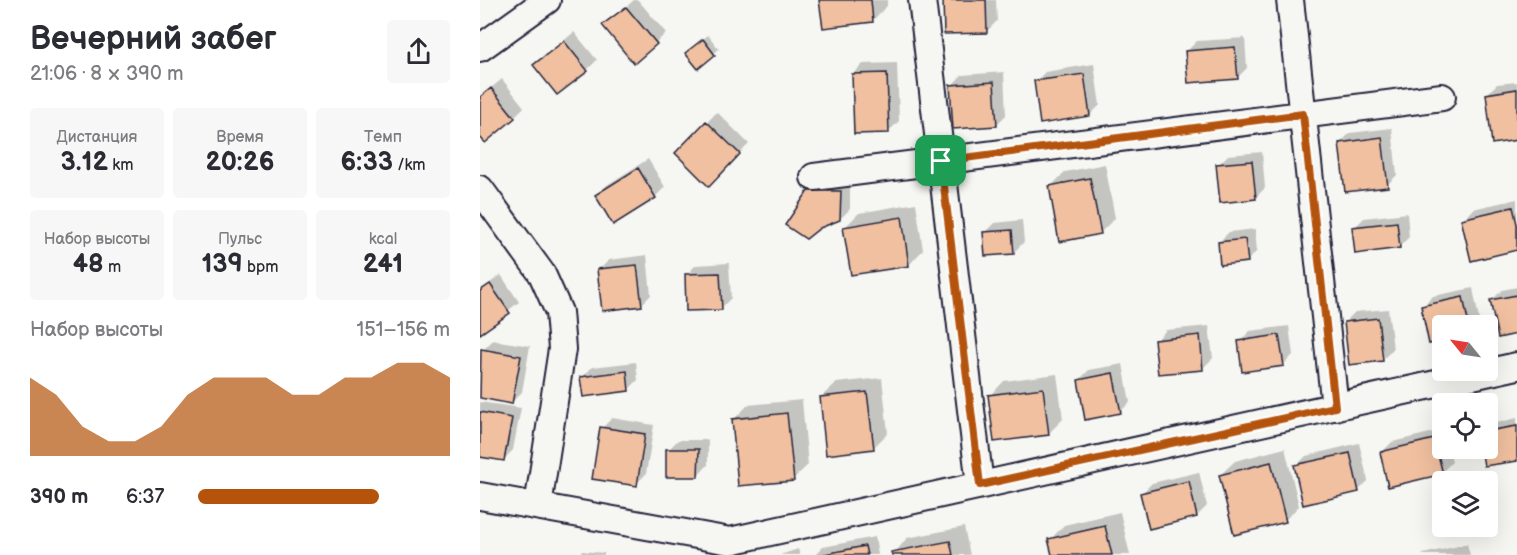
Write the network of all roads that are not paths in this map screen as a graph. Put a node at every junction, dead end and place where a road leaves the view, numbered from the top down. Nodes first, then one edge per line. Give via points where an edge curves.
1 (547, 0) edge
2 (922, 0) edge
3 (1290, 0) edge
4 (480, 48) edge
5 (1442, 97) dead end
6 (1303, 114) junction
7 (941, 161) junction
8 (814, 177) dead end
9 (480, 189) edge
10 (1517, 366) edge
11 (1335, 407) junction
12 (980, 485) junction
13 (480, 496) edge
14 (538, 506) junction

1 - 4 street
2 - 7 street
3 - 6 street
5 - 6 street
6 - 7 street
6 - 11 street
7 - 8 street
7 - 12 street
9 - 14 street via 542,274 559,312 562,349
10 - 11 street
11 - 12 street
12 - 14 street via 730,541
13 - 14 street

